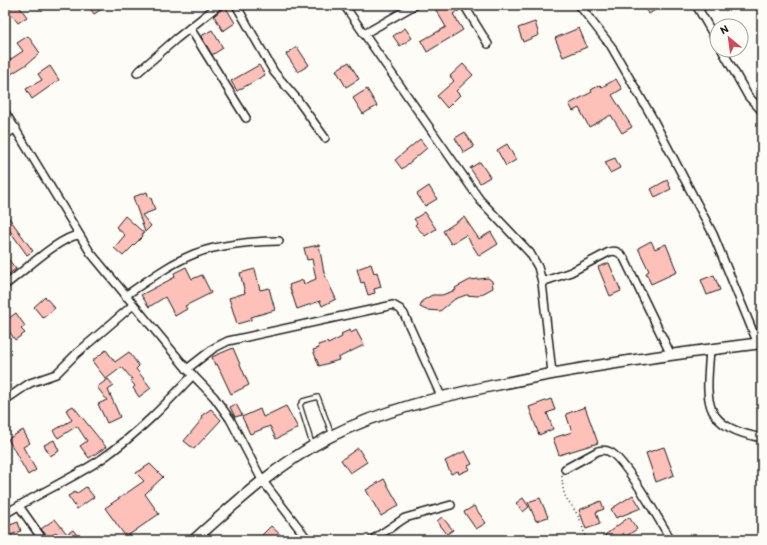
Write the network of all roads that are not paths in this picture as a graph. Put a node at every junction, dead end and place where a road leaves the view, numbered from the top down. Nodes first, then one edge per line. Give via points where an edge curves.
1 (219, 5) edge
2 (236, 5) edge
3 (344, 5) edge
4 (415, 5) edge
5 (464, 5) edge
6 (579, 5) edge
7 (696, 5) edge
8 (709, 27) edge
9 (190, 28) junction
10 (364, 34) junction
11 (488, 44) dead end
12 (727, 58) edge
13 (137, 73) dead end
14 (762, 111) edge
15 (5, 112) edge
16 (246, 118) dead end
17 (16, 128) junction
18 (5, 136) edge
19 (325, 138) dead end
20 (79, 235) junction
21 (279, 241) dead end
22 (542, 282) junction
23 (6, 283) edge
24 (125, 296) junction
25 (133, 305) junction
26 (760, 343) edge
27 (710, 350) junction
28 (671, 355) junction
29 (187, 369) junction
30 (552, 373) junction
31 (193, 375) junction
32 (441, 396) junction
33 (5, 400) edge
34 (332, 436) junction
35 (762, 438) edge
36 (313, 447) junction
37 (565, 469) road end
38 (262, 480) junction
39 (451, 505) dead end
40 (19, 506) junction
41 (5, 514) edge
42 (43, 540) edge
43 (194, 540) edge
44 (308, 540) edge
45 (372, 540) edge
46 (671, 540) edge

1 - 9 street
2 - 19 street via 274,72
3 - 10 street
4 - 10 street
5 - 11 street
6 - 26 street via 611,46 656,125 713,234
7 - 8 street
9 - 13 street
9 - 16 street
10 - 22 street via 480,200 530,253 538,267
12 - 14 street via 748,96
15 - 17 street
17 - 18 street
17 - 20 street
20 - 23 street via 72,236
20 - 24 street
21 - 24 street via 251,242 195,253 170,266
22 - 28 street via 571,272 614,250 620,252
22 - 30 street
24 - 25 street
25 - 29 street
25 - 33 street via 56,374 30,383
26 - 27 street
27 - 28 street
27 - 35 street via 707,394 708,404 713,413 727,426
28 - 30 street
29 - 31 street
29 - 32 street via 228,340 393,305 404,314
30 - 32 street
31 - 38 street via 230,419
31 - 40 street via 125,442 102,459
32 - 34 street via 374,417
34 - 36 street
34 - 36 lane via 318,397 303,400 300,406
36 - 38 street
37 - 46 street via 598,451 610,452 630,474
38 - 43 street
38 - 44 street
39 - 45 street via 405,518
40 - 41 street
40 - 42 street

